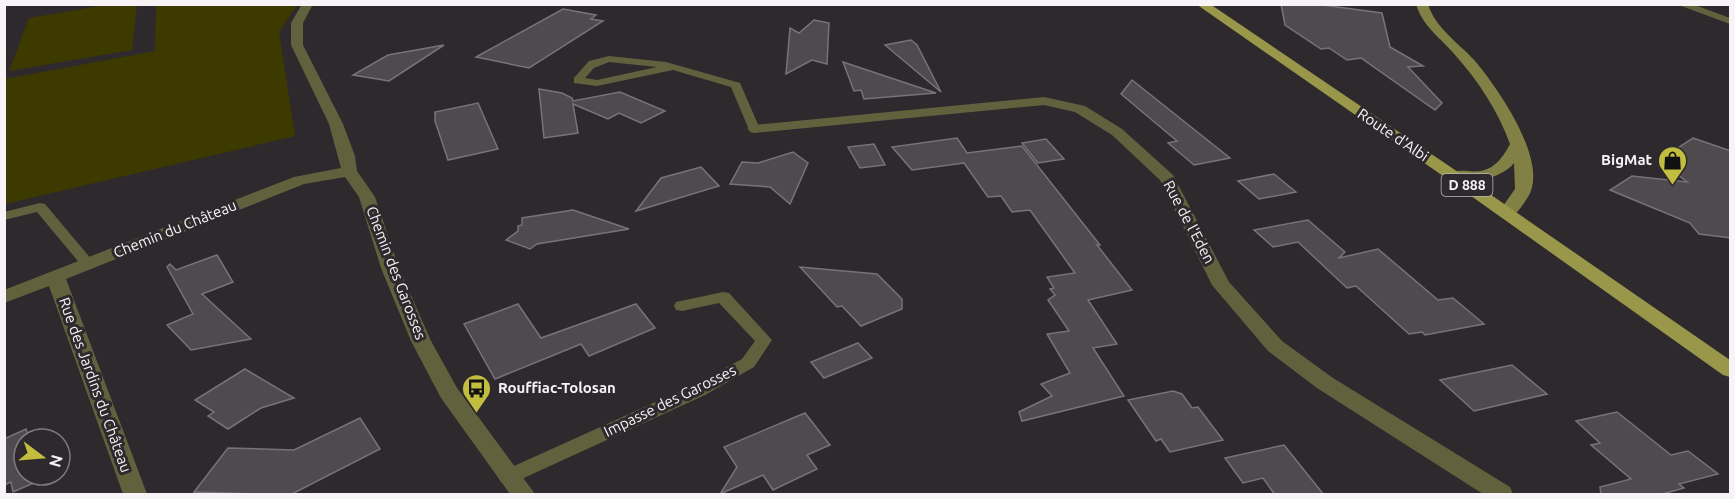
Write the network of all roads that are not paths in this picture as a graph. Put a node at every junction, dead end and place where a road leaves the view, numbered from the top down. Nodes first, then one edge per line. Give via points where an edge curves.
1 (308, 4) edge
2 (1201, 4) edge
3 (1422, 4) edge
4 (1680, 4) edge
5 (1731, 21) edge
6 (671, 67) junction
7 (754, 129) joint
8 (1517, 144) junction
9 (349, 171) junction
10 (1455, 177) junction
11 (1507, 213) junction
12 (4, 216) edge
13 (87, 263) junction
14 (55, 276) junction
15 (4, 297) edge
16 (682, 306) dead end
17 (1731, 370) edge
18 (508, 477) junction
19 (135, 495) edge
20 (523, 495) edge
21 (1501, 495) edge

1 - 9 street via 294,33 341,137
2 - 10 main road, Route d'Albi / D 888
3 - 8 street via 1479,76 1501,109
4 - 5 lane
6 - 6 lane via 610,59 583,70 578,81 597,83
6 - 7 lane, Rue de l'Eden via 705,73 736,85
7 - 21 street, Rue de l'Eden via 1044,101 1080,109 1117,132 1167,178 1221,285 1275,346 1325,383
8 - 10 street via 1509,163 1497,172
8 - 11 street via 1524,189
9 - 13 street, Chemin du Château via 300,180
9 - 18 street, Chemin des Garosses via 367,197 390,268 421,341 449,393
10 - 11 main road, Route d'Albi / D 888
11 - 17 main road, Route d'Albi / D 888
12 - 13 lane via 40,207
13 - 14 street, Chemin du Château
14 - 15 street, Chemin du Château
14 - 19 street, Rue des Jardins du Château
16 - 18 lane, Impasse des Garosses via 723,297 764,340 748,363 699,390
18 - 20 street, Chemin des Garosses

